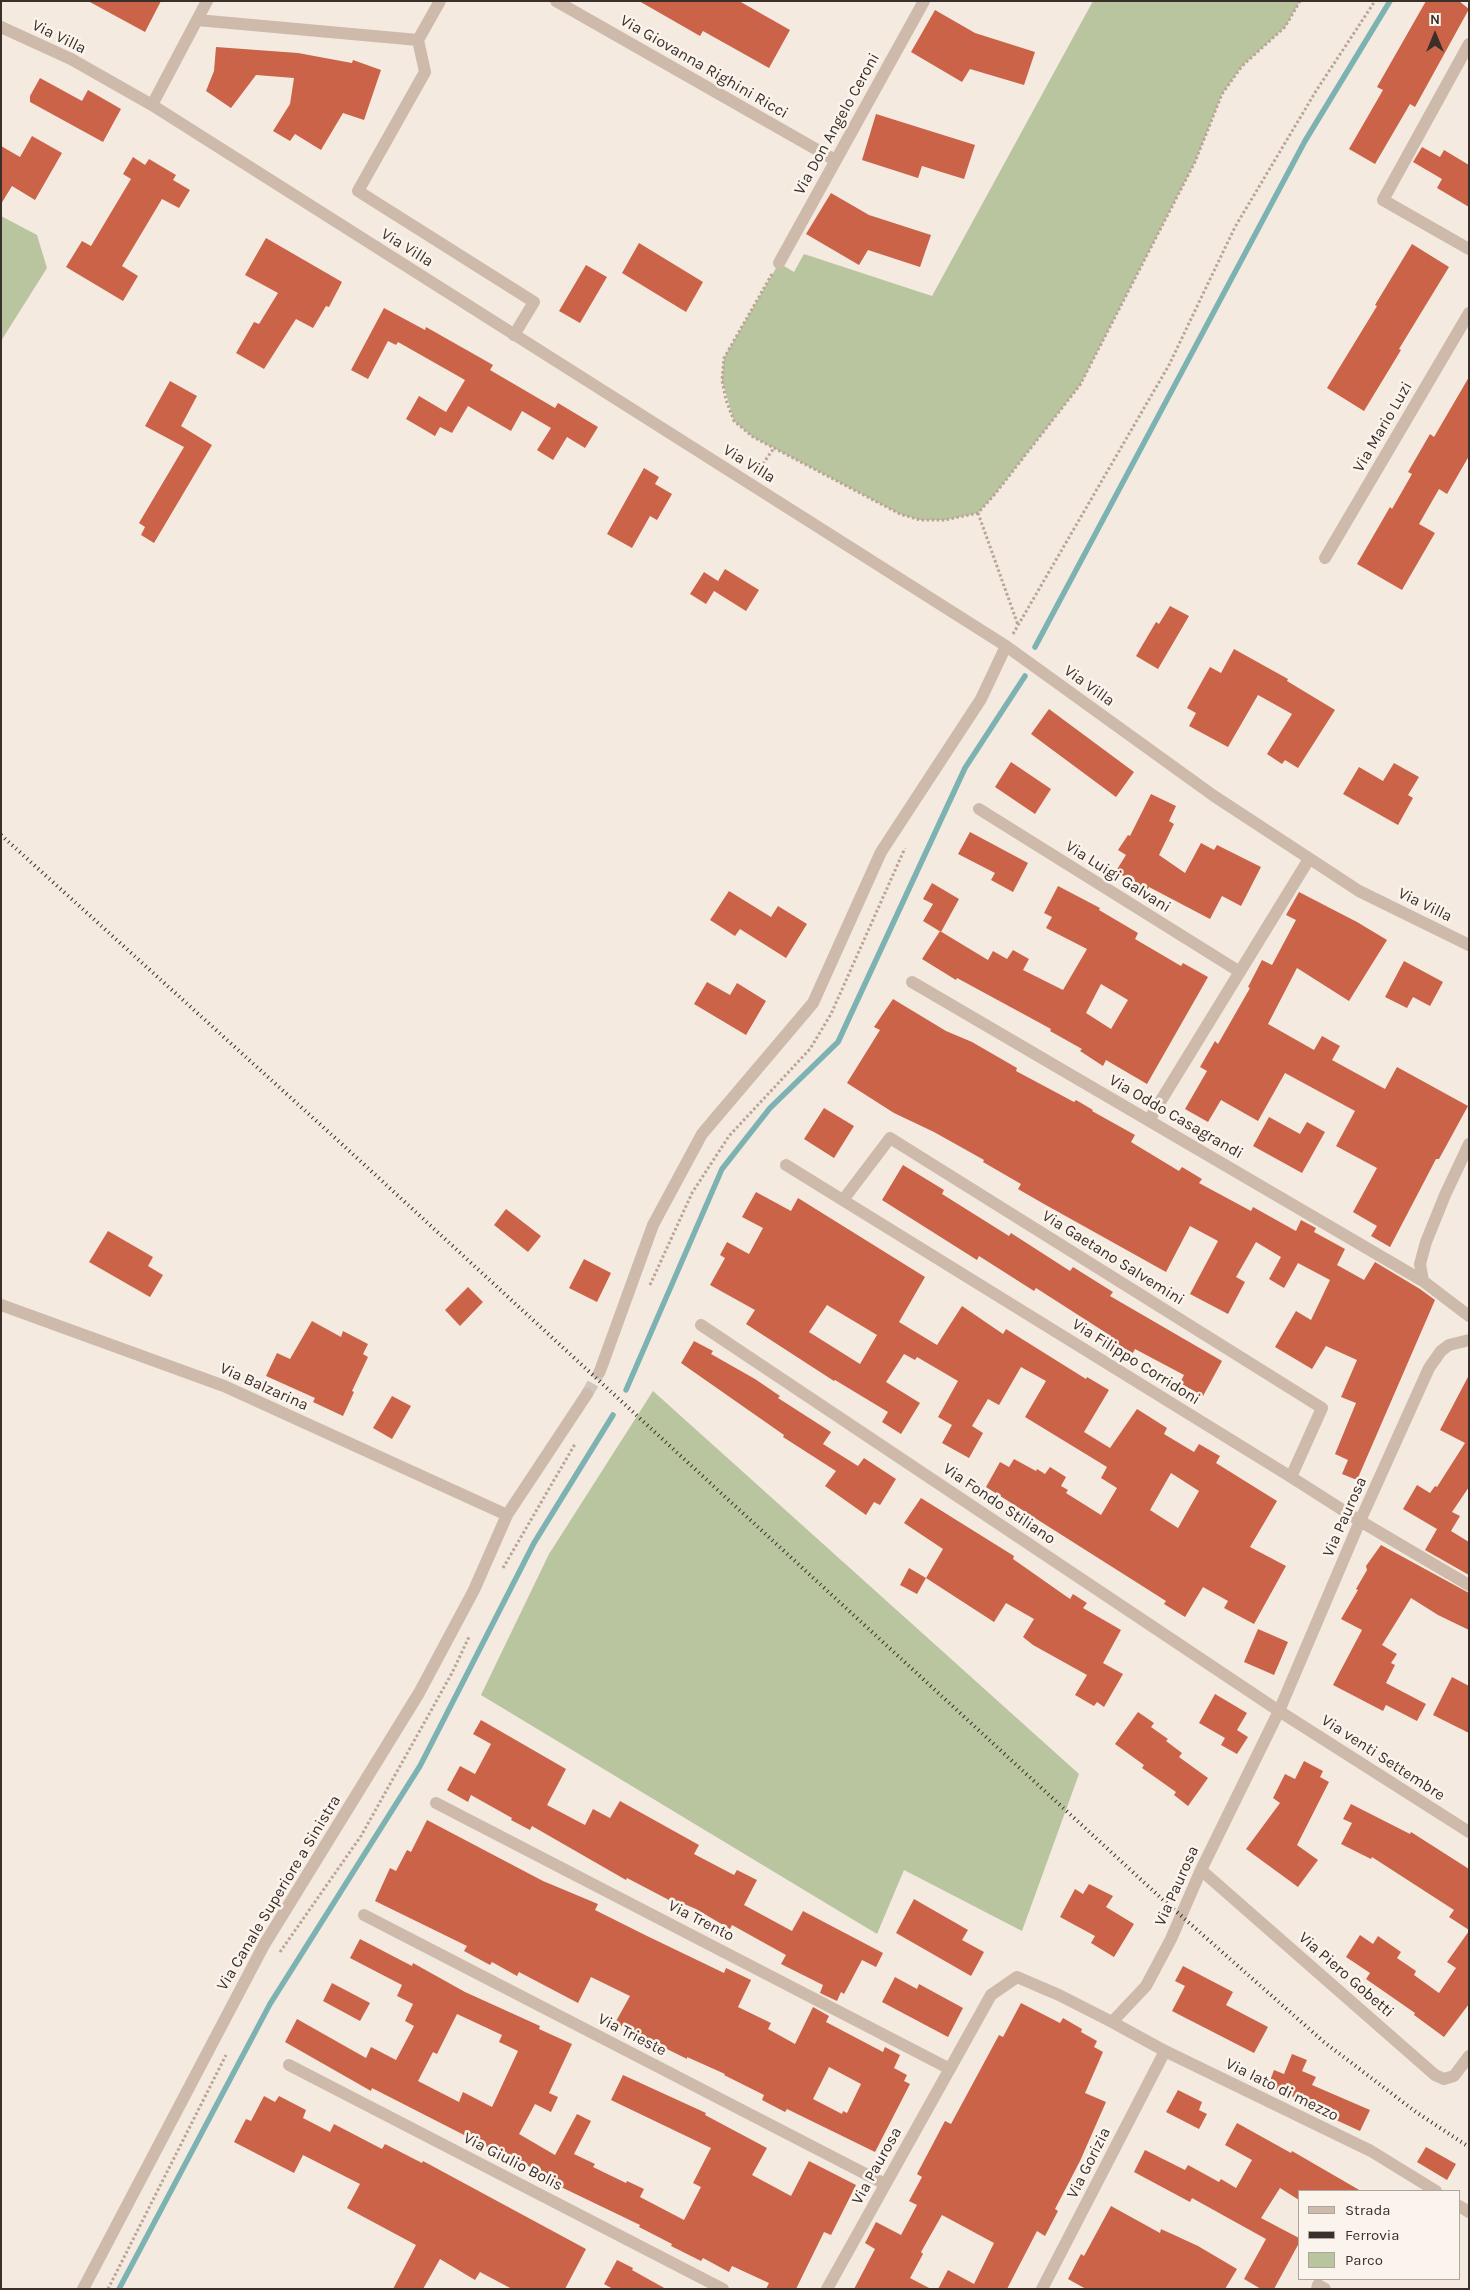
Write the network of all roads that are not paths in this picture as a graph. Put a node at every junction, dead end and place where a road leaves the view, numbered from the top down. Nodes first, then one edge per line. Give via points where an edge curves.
1 (207, 1) edge
2 (440, 1) edge
3 (556, 1) edge
4 (924, 1) edge
5 (197, 20) junction
6 (1, 27) edge
7 (418, 40) junction
8 (1469, 44) edge
9 (152, 105) junction
10 (835, 160) junction
11 (1469, 249) edge
12 (779, 263) road end
13 (1469, 313) edge
14 (514, 334) junction
15 (1325, 558) dead end
16 (1006, 646) junction
17 (979, 809) dead end
18 (1309, 859) junction
19 (1469, 945) edge
20 (1240, 972) junction
21 (912, 982) dead end
22 (1149, 1120) junction
23 (1469, 1144) edge
24 (786, 1165) dead end
25 (843, 1200) junction
26 (1423, 1281) junction
27 (1, 1305) edge
28 (1469, 1316) edge
29 (702, 1325) dead end
30 (1469, 1340) edge
31 (600, 1371) tunnel mouth
32 (587, 1394) tunnel mouth
33 (1291, 1477) junction
34 (507, 1515) junction
35 (1360, 1521) junction
36 (1469, 1585) edge
37 (1279, 1710) junction
38 (436, 1803) dead end
39 (1469, 1832) edge
40 (1201, 1870) junction
41 (364, 1915) dead end
42 (1112, 2022) junction
43 (1165, 2051) junction
44 (1469, 2056) edge
45 (289, 2065) dead end
46 (950, 2068) junction
47 (885, 2184) junction
48 (1434, 2190) edge
49 (1045, 2288) edge
50 (83, 2289) edge
51 (723, 2289) edge
52 (827, 2289) edge
53 (1316, 2289) edge
54 (1325, 2289) edge

1 - 5 street
2 - 7 street
3 - 10 street, Via Giovanna Righini Ricci
4 - 10 street, Via Don Angelo Ceroni
5 - 7 street
5 - 9 street
6 - 9 street, Via Villa via 71,59
7 - 14 street via 425,72 358,192 534,302
8 - 11 street via 1383,200
9 - 14 street, Via Villa
10 - 12 street, Via Don Angelo Ceroni
13 - 15 street, Via Mario Luzi
14 - 16 street, Via Villa
16 - 18 street, Via Villa via 1214,796
16 - 31 street via 981,699 881,852 813,1003 702,1134 653,1225
17 - 20 street, Via Luigi Galvani
18 - 19 street, Via Villa via 1359,891
18 - 20 street
20 - 22 street
21 - 22 street, Via Oddo Casagrandi
22 - 26 street, Via Oddo Casagrandi
23 - 26 street via 1426,1242 1420,1264
24 - 25 street, Via Filippo Corridoni
25 - 33 street, Via Filippo Corridoni
25 - 33 street, Via Gaetano Salvemini via 890,1138 1322,1408
26 - 28 street, Via Oddo Casagrandi
27 - 34 street, Via Balzarina via 224,1386
29 - 37 street, Via Fondo Stiliano
30 - 35 street, Via Paurosa via 1449,1345 1429,1368
32 - 34 street, Via Canale Superiore a Sinistra
33 - 35 street, Via Filippo Corridoni
34 - 50 street, Via Canale Superiore a Sinistra via 474,1590 419,1693 264,1945
35 - 36 street, Via Filippo Corridoni
35 - 37 street, Via Paurosa
37 - 39 street, Via venti Settembre
37 - 40 street, Via Paurosa
38 - 46 street, Via Trento
40 - 42 street, Via Paurosa via 1171,1940 1146,1986
40 - 44 street, Via Piero Gobetti via 1435,2075 1444,2079 1454,2076
41 - 47 street, Via Trieste
42 - 43 street, Via lato di mezzo
42 - 46 street, Via Paurosa via 1016,1978 991,1995
43 - 48 street, Via lato di mezzo via 1371,2151
43 - 49 street, Via Gorizia
45 - 51 street, Via Giulio Bolis
46 - 47 street, Via Paurosa
47 - 52 street, Via Paurosa
53 - 54 street via 1318,2285

